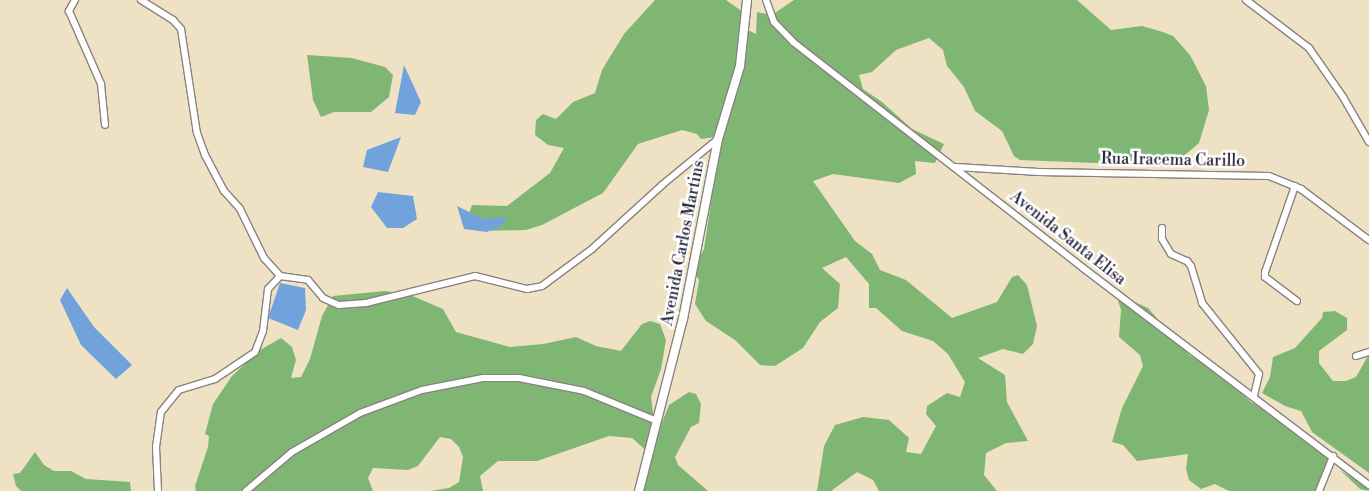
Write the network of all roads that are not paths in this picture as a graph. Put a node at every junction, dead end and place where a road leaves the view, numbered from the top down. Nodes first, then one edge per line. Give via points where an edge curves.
1 (75, 0) edge
2 (141, 0) edge
3 (747, 0) edge
4 (766, 0) edge
5 (1246, 0) edge
6 (105, 125) dead end
7 (718, 139) junction
8 (1369, 142) edge
9 (956, 166) junction
10 (1295, 186) junction
11 (1162, 228) dead end
12 (1369, 240) edge
13 (280, 276) junction
14 (1297, 301) dead end
15 (1369, 352) edge
16 (1356, 356) dead end
17 (1254, 396) junction
18 (657, 421) junction
19 (1333, 456) junction
20 (1369, 485) edge
21 (158, 491) edge
22 (246, 491) edge
23 (639, 491) edge
24 (1319, 491) edge

1 - 6 street via 69,11 101,84
2 - 13 street via 174,20 181,29 197,133 205,155 224,191 240,210 264,258
3 - 7 street, Avenida Carlos Martins via 740,66
4 - 9 street, Avenida Santa Elisa via 774,22 793,42
5 - 8 street via 1309,48
7 - 13 street via 592,249 542,286 526,289 475,276 366,303 339,306 323,298 308,280
7 - 18 street, Avenida Carlos Martins via 698,254
9 - 10 street, Rua Iracema Carillo via 1039,172 1269,176
9 - 17 street, Avenida Santa Elisa via 1083,268
10 - 12 street, Rua Iracema Carillo
10 - 14 street via 1265,272 1266,277
11 - 17 street via 1162,239 1171,254 1191,266 1202,303 1259,374
13 - 21 street via 266,295 263,331 255,352 215,379 179,390 162,412 156,447
15 - 16 street
17 - 19 street, Avenida Santa Elisa
18 - 22 street via 584,391 519,378 483,378 422,390 360,412 292,452
18 - 23 street, Avenida Carlos Martins
19 - 20 street, Avenida Santa Elisa
19 - 24 street

